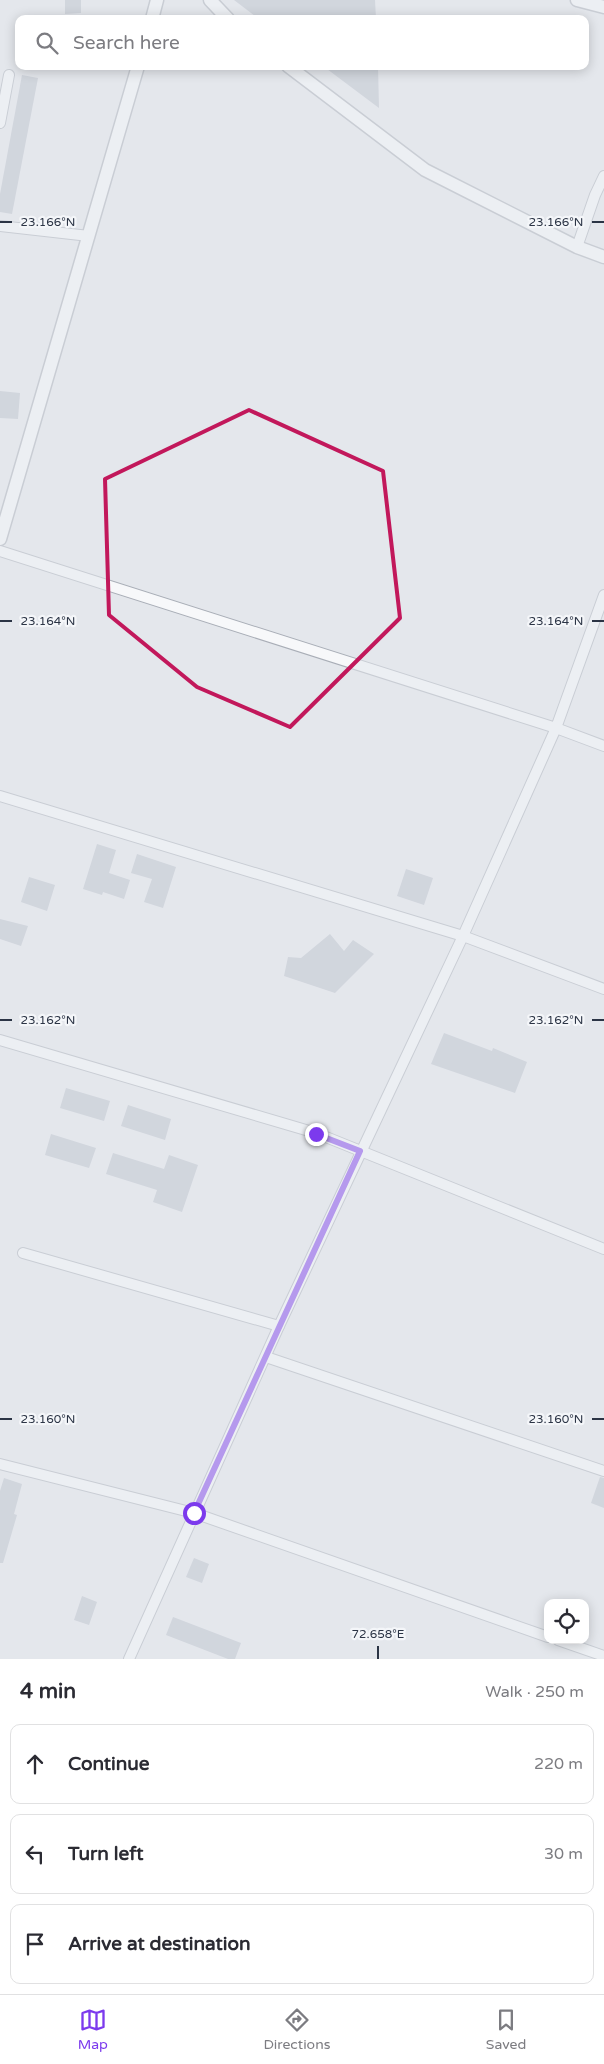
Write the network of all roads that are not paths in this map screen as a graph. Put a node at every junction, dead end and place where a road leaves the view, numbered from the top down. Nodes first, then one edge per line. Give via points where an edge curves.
1 (157, 0) edge
2 (210, 0) edge
3 (577, 0) edge
4 (604, 7) edge
5 (153, 15) edge
6 (224, 15) edge
7 (137, 70) edge
8 (293, 70) edge
9 (8, 76) dead end
10 (1, 108) edge
11 (0, 123) edge
12 (604, 176) edge
13 (0, 226) edge
14 (89, 236) junction
15 (577, 247) junction
16 (604, 256) edge
17 (0, 539) edge
18 (0, 551) edge
19 (604, 595) edge
20 (556, 728) junction
21 (604, 746) edge
22 (0, 796) edge
23 (464, 936) junction
24 (604, 989) edge
25 (0, 1040) edge
26 (360, 1151) junction
27 (604, 1249) edge
28 (23, 1253) dead end
29 (279, 1326) junction
30 (266, 1356) junction
31 (0, 1464) edge
32 (604, 1471) edge
33 (194, 1513) junction
34 (544, 1636) edge
35 (570, 1644) edge
36 (604, 1656) edge
37 (129, 1659) edge

1 - 5 street
2 - 6 street
3 - 4 street
7 - 14 street
8 - 15 street via 424,170
9 - 10 street
10 - 11 street
12 - 15 street
13 - 14 street
14 - 17 street
15 - 16 street
18 - 20 street
19 - 20 street
20 - 21 street
20 - 23 street
22 - 23 street
23 - 24 street
23 - 26 street
25 - 26 street via 316,1134
26 - 27 street
26 - 29 street
28 - 29 street
29 - 30 street
30 - 32 street
30 - 33 street
31 - 33 street
33 - 34 street
33 - 37 street
35 - 36 street

